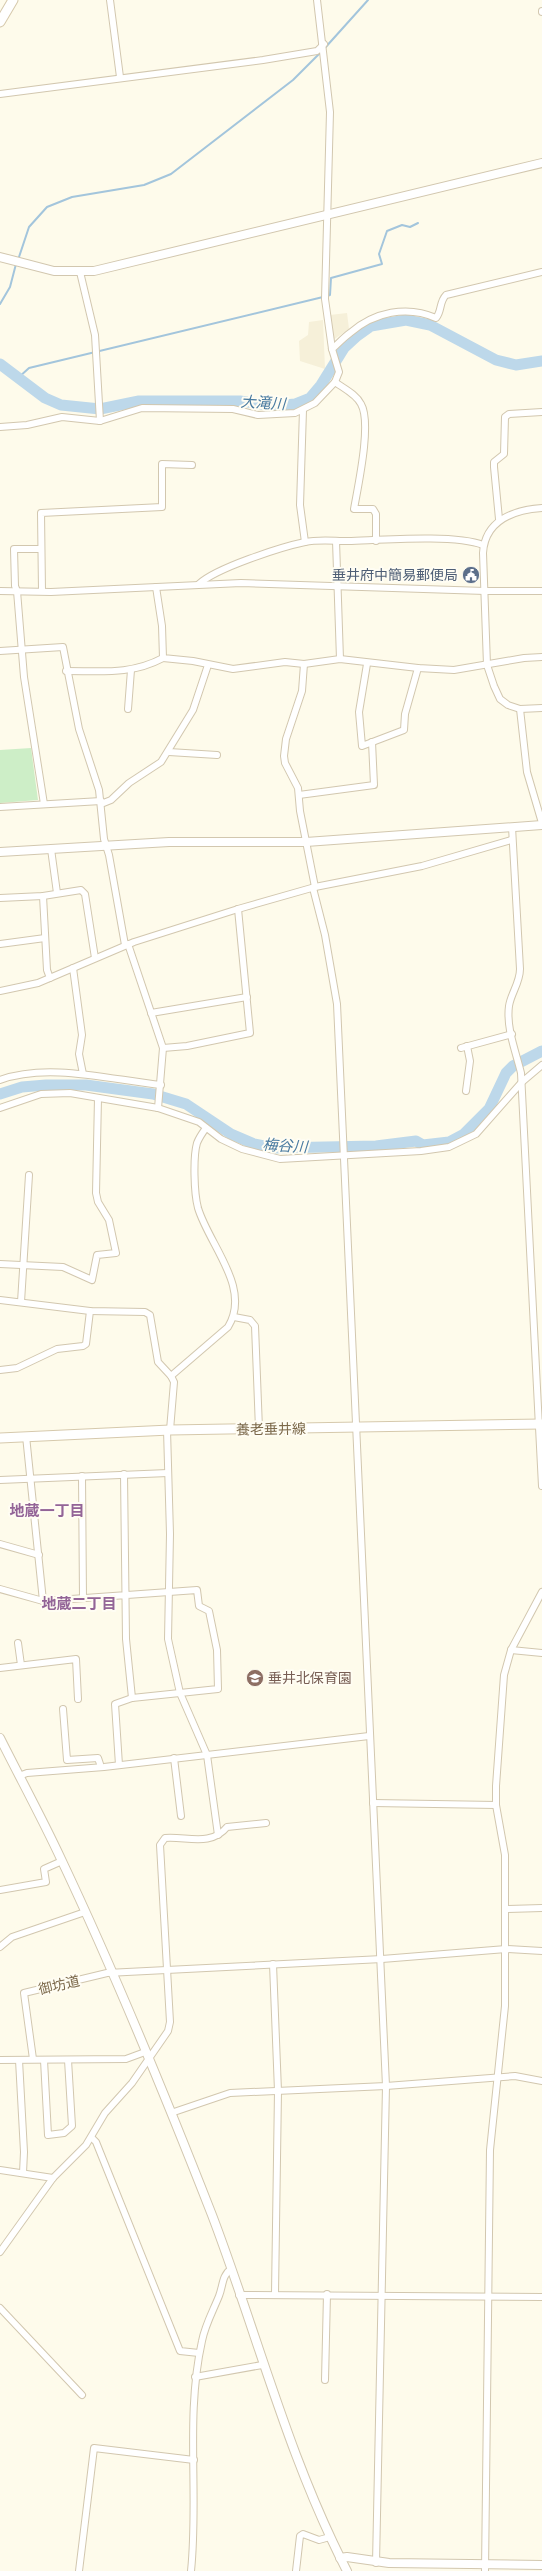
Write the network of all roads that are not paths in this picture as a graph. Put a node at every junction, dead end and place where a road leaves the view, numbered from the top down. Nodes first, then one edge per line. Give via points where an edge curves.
1 (13, 0) edge
2 (110, 0) edge
3 (317, 0) edge
4 (0, 22) edge
5 (324, 44) junction
6 (120, 77) junction
7 (0, 94) edge
8 (542, 163) edge
9 (327, 215) junction
10 (0, 257) edge
11 (80, 272) junction
12 (542, 272) edge
13 (332, 352) junction
14 (335, 382) junction
15 (303, 410) junction
16 (542, 412) edge
17 (100, 420) junction
18 (0, 427) edge
19 (192, 464) dead end
20 (542, 508) edge
21 (500, 519) junction
22 (376, 540) junction
23 (336, 541) junction
24 (305, 542) junction
25 (483, 546) junction
26 (40, 549) junction
27 (199, 584) junction
28 (337, 586) junction
29 (156, 587) junction
30 (542, 590) edge
31 (0, 591) edge
32 (17, 591) junction
33 (42, 591) junction
34 (485, 591) junction
35 (21, 650) junction
36 (0, 651) edge
37 (542, 657) edge
38 (164, 658) junction
39 (340, 660) junction
40 (304, 664) junction
41 (367, 664) junction
42 (208, 665) junction
43 (487, 665) junction
44 (418, 668) junction
45 (131, 670) junction
46 (66, 671) junction
47 (542, 708) edge
48 (128, 709) dead end
49 (520, 709) junction
50 (372, 742) junction
51 (169, 752) junction
52 (217, 755) dead end
53 (299, 795) junction
54 (101, 802) junction
55 (44, 804) junction
56 (0, 807) edge
57 (542, 824) edge
58 (512, 827) junction
59 (511, 840) junction
60 (306, 842) junction
61 (105, 845) junction
62 (51, 849) junction
63 (0, 852) edge
64 (314, 887) junction
65 (57, 893) junction
66 (43, 896) junction
67 (0, 898) edge
68 (238, 909) junction
69 (45, 938) junction
70 (0, 944) edge
71 (127, 945) junction
72 (95, 958) junction
73 (73, 968) junction
74 (50, 978) junction
75 (0, 991) edge
76 (247, 996) junction
77 (151, 1013) junction
78 (512, 1034) junction
79 (163, 1048) junction
80 (542, 1065) edge
81 (83, 1074) junction
82 (0, 1080) edge
83 (522, 1082) junction
84 (161, 1086) junction
85 (466, 1091) dead end
86 (98, 1098) junction
87 (158, 1106) junction
88 (0, 1108) edge
89 (206, 1128) junction
90 (343, 1154) junction
91 (29, 1175) dead end
92 (0, 1264) edge
93 (22, 1265) junction
94 (0, 1300) edge
95 (21, 1302) junction
96 (90, 1311) junction
97 (234, 1317) junction
98 (0, 1370) edge
99 (171, 1376) junction
100 (541, 1424) edge
101 (355, 1427) junction
102 (259, 1429) junction
103 (169, 1430) junction
104 (26, 1436) junction
105 (0, 1438) edge
106 (168, 1473) junction
107 (124, 1474) junction
108 (82, 1476) junction
109 (31, 1479) junction
110 (0, 1480) edge
111 (542, 1486) edge
112 (0, 1544) edge
113 (39, 1556) junction
114 (0, 1589) edge
115 (168, 1591) junction
116 (542, 1592) edge
117 (126, 1594) junction
118 (83, 1598) junction
119 (43, 1601) junction
120 (18, 1643) dead end
121 (511, 1650) junction
122 (542, 1653) edge
123 (21, 1665) junction
124 (0, 1668) edge
125 (180, 1693) junction
126 (132, 1698) junction
127 (78, 1699) dead end
128 (63, 1709) dead end
129 (369, 1736) junction
130 (0, 1738) edge
131 (207, 1755) junction
132 (174, 1758) junction
133 (119, 1765) junction
134 (101, 1767) junction
135 (19, 1776) junction
136 (373, 1803) junction
137 (496, 1805) junction
138 (181, 1816) dead end
139 (266, 1823) dead end
140 (218, 1835) junction
141 (62, 1861) junction
142 (0, 1890) edge
143 (542, 1908) edge
144 (506, 1909) junction
145 (85, 1912) junction
146 (0, 1947) edge
147 (506, 1949) junction
148 (542, 1951) edge
149 (382, 1959) junction
150 (273, 1964) junction
151 (167, 1970) junction
152 (112, 1974) junction
153 (145, 2052) junction
154 (33, 2059) junction
155 (0, 2060) edge
156 (19, 2060) junction
157 (44, 2060) junction
158 (68, 2060) junction
159 (148, 2061) junction
160 (498, 2077) junction
161 (542, 2080) edge
162 (386, 2086) junction
163 (278, 2092) junction
164 (170, 2112) junction
165 (92, 2138) junction
166 (0, 2170) edge
167 (22, 2173) junction
168 (53, 2178) junction
169 (0, 2252) edge
170 (231, 2269) junction
171 (274, 2294) junction
172 (327, 2294) junction
173 (381, 2294) junction
174 (239, 2295) junction
175 (488, 2296) junction
176 (542, 2297) edge
177 (0, 2308) edge
178 (200, 2354) junction
179 (262, 2364) junction
180 (195, 2377) junction
181 (326, 2380) dead end
182 (82, 2395) dead end
183 (194, 2460) junction
184 (330, 2537) junction
185 (340, 2558) junction
186 (376, 2563) junction
187 (542, 2565) edge
188 (485, 2568) edge
189 (79, 2571) edge
190 (191, 2571) edge
191 (296, 2571) edge
192 (347, 2571) edge

1 - 4 main road
2 - 6 street
3 - 5 street
5 - 6 street via 317,51 263,60
5 - 9 street via 330,112
6 - 7 street
8 - 9 street
9 - 11 street via 149,259
9 - 13 street via 326,299
10 - 11 street via 54,271
11 - 17 street via 94,335
12 - 13 street via 446,295 441,300 440,313 436,318 410,310 375,317 350,332
13 - 14 street via 339,372
14 - 15 street via 315,403
14 - 22 street via 356,398 363,410 364,456 354,509 373,509 376,514
15 - 17 street via 258,415 233,409 142,408
15 - 24 street via 300,505
16 - 21 street via 509,414 505,417 504,454 494,462
17 - 18 street via 62,417 28,425
19 - 26 street via 162,464 162,508 41,513
20 - 21 street via 527,509
21 - 25 street
22 - 23 street
22 - 25 street via 473,541
23 - 24 street
23 - 28 street
24 - 27 street via 222,570
25 - 34 street
26 - 32 street via 14,549 14,586
26 - 33 street
27 - 28 street
27 - 29 street
28 - 34 street
28 - 39 street
29 - 33 street
29 - 38 street
30 - 34 street
31 - 32 street
32 - 33 street
32 - 35 street
34 - 43 street
35 - 36 street
35 - 46 street via 63,647
35 - 55 street
37 - 43 street
38 - 42 street
38 - 45 street via 145,668
39 - 40 street
39 - 41 street
40 - 42 street via 285,662 233,669
40 - 53 street via 302,691 286,739 284,756
41 - 44 street
41 - 50 street via 359,712 362,746
42 - 51 street via 193,710
43 - 44 street via 454,670
43 - 49 street via 500,699
44 - 50 street via 405,714 404,730
45 - 46 street
45 - 48 street
46 - 54 street via 79,729
47 - 49 street
49 - 57 street via 527,772
50 - 53 street via 374,785
51 - 52 street
51 - 54 street via 162,762 129,783 111,800
53 - 60 street
54 - 55 street
54 - 61 street
55 - 56 street
57 - 58 street
58 - 59 street
58 - 60 street
59 - 64 street via 422,866
59 - 78 street via 520,969 520,979 509,1006 508,1018
60 - 61 street via 170,842
60 - 64 street
61 - 62 street
61 - 71 street via 110,855
62 - 63 street
62 - 65 street
64 - 68 street
64 - 90 street via 337,1004
65 - 66 street
65 - 72 street via 81,890 85,894
66 - 67 street
66 - 69 street
68 - 71 street
68 - 76 street
69 - 70 street
69 - 74 street
71 - 72 street
71 - 77 street
72 - 73 street
73 - 74 street
73 - 81 street via 82,1035 79,1054
74 - 75 street
76 - 77 street
76 - 79 street via 250,1033 187,1046
77 - 79 street
78 - 83 street
78 - 85 street via 464,1047 470,1061
79 - 84 street
80 - 83 street
81 - 82 street via 30,1074
81 - 84 street
83 - 90 street via 493,1117 476,1134 460,1144 421,1151
83 - 100 street
84 - 87 street
86 - 87 street
86 - 88 street via 70,1093 41,1094
86 - 93 street via 96,1194 109,1220 116,1253 98,1255 92,1280 63,1267
87 - 89 street via 181,1114
89 - 90 street via 221,1139 269,1158
89 - 97 street via 197,1143 195,1155 198,1207 231,1278 235,1299
90 - 101 street
91 - 93 street
92 - 93 street
93 - 95 street
94 - 95 street
95 - 96 street
96 - 98 street via 86,1344 83,1346 57,1349 17,1368
96 - 99 street via 145,1312 150,1315 158,1362
97 - 99 street via 228,1327
97 - 102 street via 250,1320 255,1326
99 - 103 street via 174,1382
100 - 101 main road, 養老垂井線
100 - 111 street
101 - 102 main road, 養老垂井線
101 - 129 street
102 - 103 main road, 養老垂井線
103 - 104 main road, 養老垂井線
103 - 106 street
104 - 105 main road, 養老垂井線
104 - 109 street
106 - 107 street
106 - 115 street
107 - 108 street
107 - 117 street
108 - 109 street
108 - 118 street
109 - 110 street
109 - 113 street
112 - 113 street
113 - 119 street
114 - 119 street
115 - 117 street
115 - 125 street via 168,1639
115 - 125 street via 197,1590 199,1606 209,1611 217,1650 218,1689
116 - 121 street
117 - 118 street
117 - 126 street via 127,1667
118 - 119 street
120 - 123 street
121 - 122 street
121 - 137 street via 504,1675
123 - 124 street
123 - 127 street via 76,1659
125 - 126 street
125 - 131 street
126 - 133 street via 115,1704
128 - 134 street via 67,1760 98,1758
129 - 131 street
129 - 136 street
130 - 135 street
131 - 132 street
131 - 140 street
132 - 133 street
132 - 138 street
133 - 134 street
134 - 135 street via 27,1773
135 - 141 street
136 - 137 street
136 - 149 street
137 - 144 street via 505,1856
139 - 140 street via 227,1827
140 - 151 street via 194,1840 164,1838 160,1845
141 - 142 street via 44,1869 46,1882
141 - 145 street
143 - 144 street
144 - 147 street
145 - 146 street via 12,1937
145 - 152 street
147 - 148 street
147 - 149 street
147 - 160 street via 505,2006
149 - 150 street
149 - 162 street
150 - 151 street
150 - 163 street
151 - 152 street
151 - 159 street via 170,2026
152 - 153 street
152 - 154 street, 御坊道 via 24,1993
153 - 158 street via 126,2060
153 - 159 street
154 - 156 street
154 - 157 street
155 - 156 street
156 - 167 street via 24,2152
157 - 158 street
157 - 158 street via 48,2135 64,2133 72,2126
159 - 164 street
159 - 165 street via 132,2084 105,2113
160 - 161 street via 515,2076
160 - 162 street
160 - 175 street via 490,2150
162 - 163 street
162 - 173 street
163 - 164 street via 221,2094
163 - 171 street
164 - 170 street
165 - 168 street
165 - 178 street via 96,2142 180,2351
166 - 167 street
167 - 168 street
168 - 169 street
170 - 174 street
170 - 178 street via 226,2273 220,2295 206,2325
171 - 172 street
171 - 174 street
172 - 173 street
172 - 181 street
173 - 175 street
173 - 186 street
174 - 179 street
175 - 176 street
175 - 188 street
177 - 182 street
178 - 180 street
179 - 180 street
179 - 184 street
180 - 183 street via 191,2420
183 - 189 street via 94,2448
183 - 190 street
184 - 185 street
184 - 191 street via 318,2540 303,2534 300,2536
185 - 186 street via 347,2556
185 - 192 street
186 - 188 street
187 - 188 street

